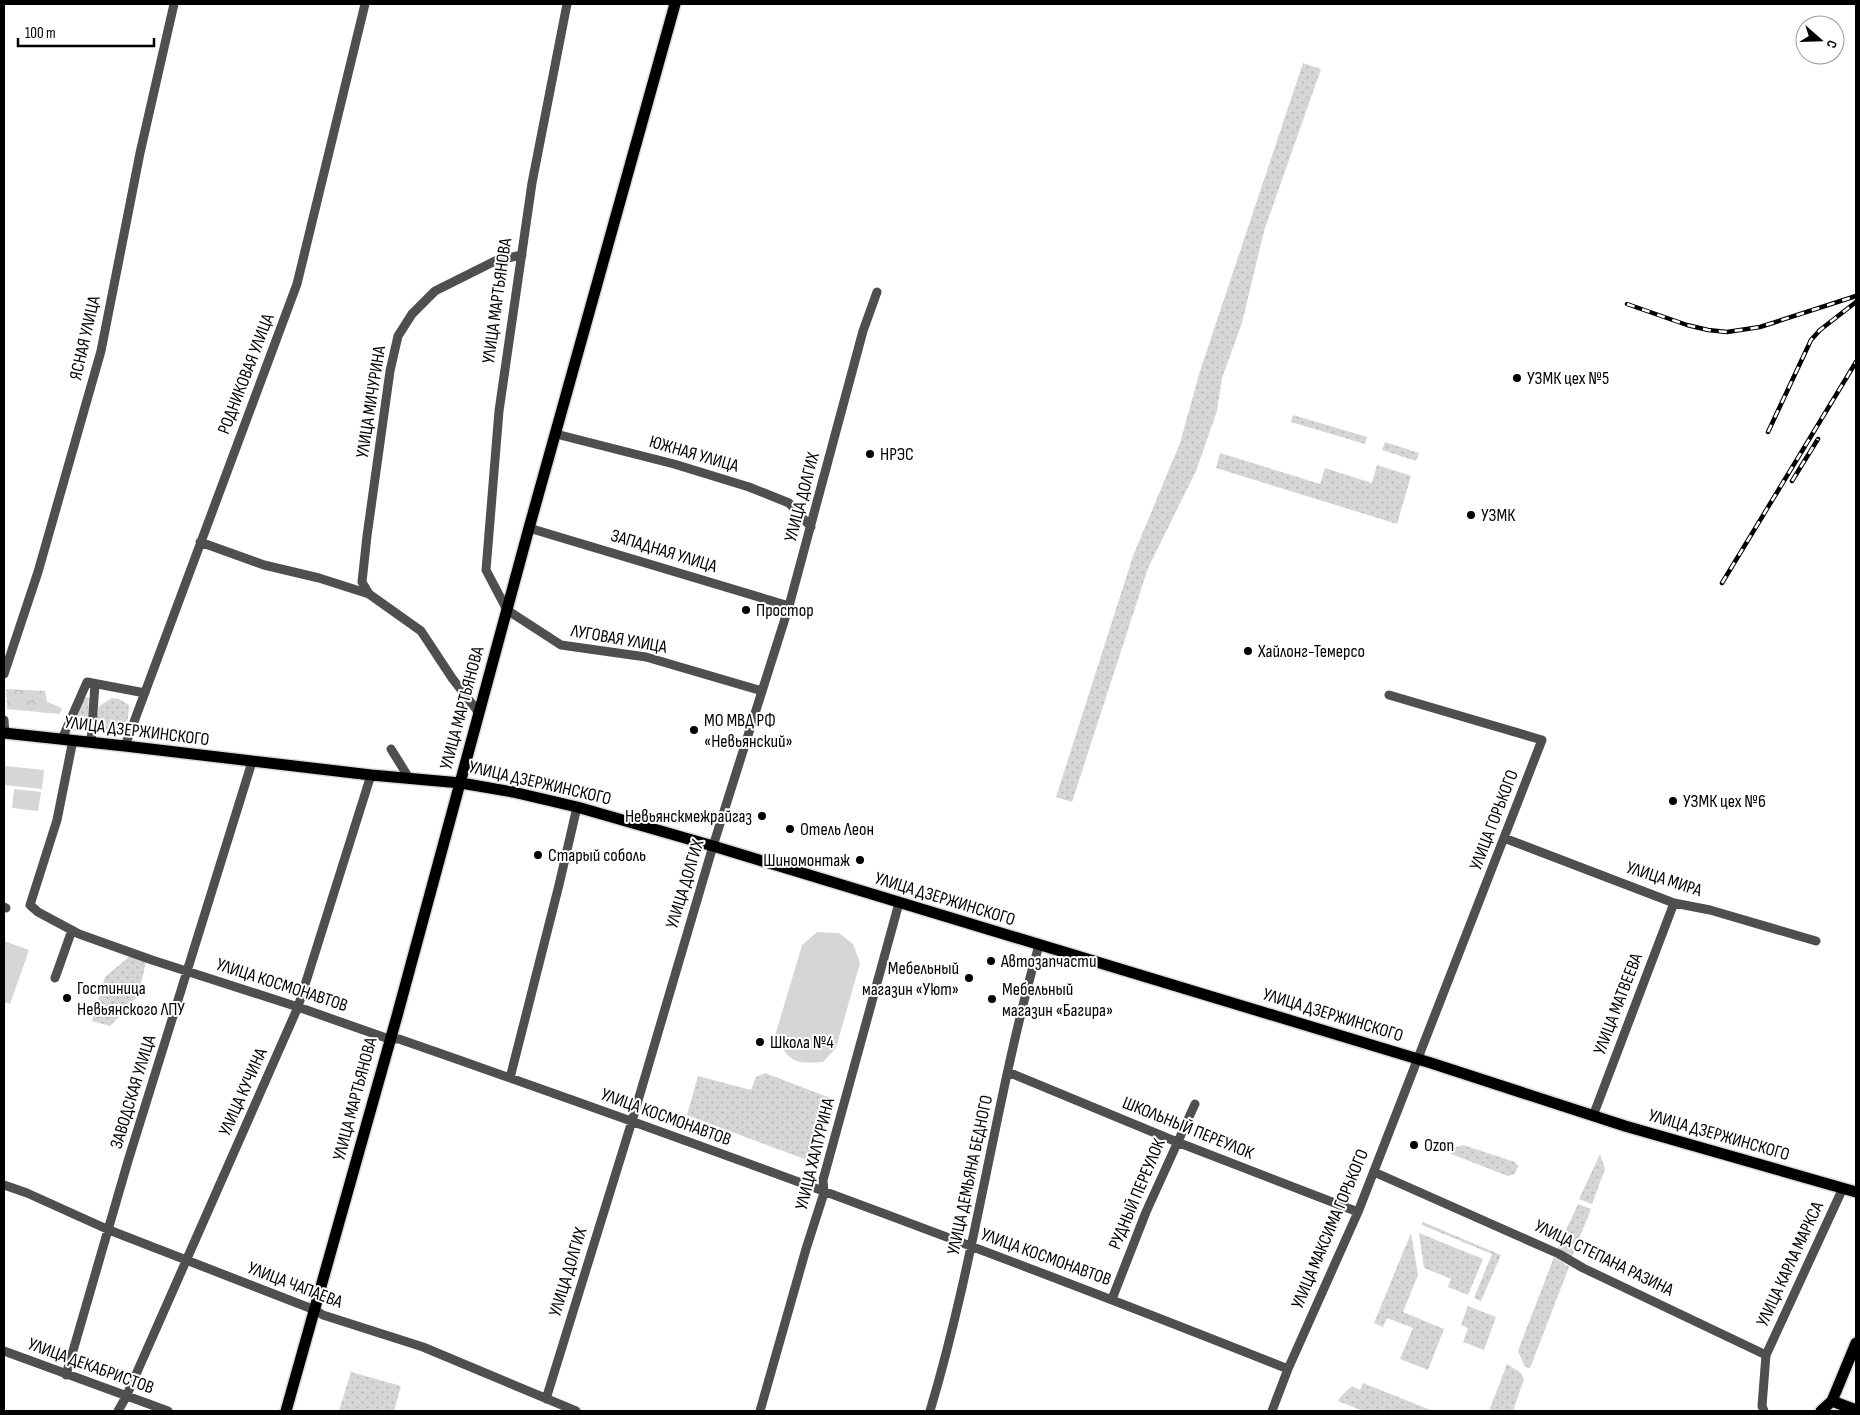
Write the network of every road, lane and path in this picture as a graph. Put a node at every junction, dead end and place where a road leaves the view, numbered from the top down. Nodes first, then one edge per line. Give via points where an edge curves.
1 (174, 4) edge
2 (365, 4) edge
3 (567, 4) edge
4 (675, 4) edge
5 (522, 255) junction
6 (877, 292) dead end
7 (556, 434) junction
8 (811, 527) junction
9 (529, 528) junction
10 (200, 542) junction
11 (369, 594) junction
12 (789, 606) junction
13 (508, 610) junction
14 (4, 674) edge
15 (95, 684) junction
16 (762, 691) junction
17 (145, 693) junction
18 (1390, 695) dead end
19 (479, 713) junction
20 (4, 720) edge
21 (4, 733) edge
22 (67, 740) junction
23 (91, 742) junction
24 (125, 746) junction
25 (391, 749) dead end
26 (252, 762) junction
27 (371, 775) junction
28 (409, 778) junction
29 (460, 783) junction
30 (577, 807) junction
31 (1504, 838) junction
32 (713, 846) junction
33 (900, 903) junction
34 (1674, 903) junction
35 (72, 930) junction
36 (1816, 941) dead end
37 (1039, 945) junction
38 (187, 971) junction
39 (55, 978) dead end
40 (298, 1007) junction
41 (389, 1039) junction
42 (1417, 1059) junction
43 (1008, 1072) junction
44 (510, 1078) junction
45 (1195, 1104) dead end
46 (1594, 1116) junction
47 (632, 1121) junction
48 (1177, 1142) junction
49 (1374, 1172) junction
50 (4, 1185) edge
51 (1843, 1188) junction
52 (1856, 1192) edge
53 (824, 1193) junction
54 (1358, 1212) junction
55 (109, 1230) junction
56 (972, 1247) junction
57 (188, 1261) junction
58 (1112, 1299) junction
59 (316, 1310) junction
60 (1856, 1343) edge
61 (4, 1351) edge
62 (1766, 1355) junction
63 (1288, 1369) junction
64 (66, 1374) junction
65 (126, 1397) junction
66 (546, 1399) junction
67 (1832, 1401) junction
68 (1856, 1410) edge
69 (118, 1411) edge
70 (168, 1411) edge
71 (286, 1411) edge
72 (576, 1411) edge
73 (760, 1411) edge
74 (930, 1411) edge
75 (1272, 1411) edge
76 (1764, 1411) edge
77 (1821, 1411) edge

1 - 14 street, ЯСНАЯ УЛИЦА via 140,153 101,351 38,572
2 - 10 street, РОДНИКОВАЯ УЛИЦА via 297,284
3 - 5 street, УЛИЦА МАРТЬЯНОВА via 532,183
4 - 7 main road
5 - 11 street, УЛИЦА МИЧУРИНА via 497,260 435,291 412,314 398,336 390,371 367,536 362,582
5 - 13 street, УЛИЦА МАРТЬЯНОВА via 499,411 486,570
6 - 8 street, УЛИЦА ДОЛГИХ via 863,331
7 - 8 street, ЮЖНАЯ УЛИЦА via 749,487 789,503
7 - 9 main road
8 - 12 street, УЛИЦА ДОЛГИХ
9 - 12 street, ЗАПАДНАЯ УЛИЦА
9 - 13 main road
10 - 11 street via 264,565
10 - 17 street, РОДНИКОВАЯ УЛИЦА
11 - 19 street via 421,632
12 - 16 street, УЛИЦА ДОЛГИХ
13 - 16 street, ЛУГОВАЯ УЛИЦА via 561,645 646,656
13 - 19 main road, УЛИЦА МАРТЬЯНОВА
15 - 17 street
15 - 22 street via 87,682
15 - 23 street
16 - 32 street, УЛИЦА ДОЛГИХ
17 - 24 street, РОДНИКОВАЯ УЛИЦА
18 - 31 street, УЛИЦА ГОРЬКОГО via 1542,740
19 - 29 main road, УЛИЦА МАРТЬЯНОВА
20 - 21 street
21 - 22 main road, УЛИЦА ДЗЕРЖИНСКОГО
22 - 23 main road, УЛИЦА ДЗЕРЖИНСКОГО
22 - 35 street, УЛИЦА КОСМОНАВТОВ via 57,820 30,905
23 - 24 main road, УЛИЦА ДЗЕРЖИНСКОГО
24 - 26 main road, УЛИЦА ДЗЕРЖИНСКОГО
25 - 28 street
26 - 27 main road, УЛИЦА ДЗЕРЖИНСКОГО
26 - 38 street, ЗАВОДСКАЯ УЛИЦА
27 - 28 main road, УЛИЦА ДЗЕРЖИНСКОГО
27 - 40 street, УЛИЦА КУЧИНА
28 - 29 main road, УЛИЦА ДЗЕРЖИНСКОГО
29 - 30 main road, УЛИЦА ДЗЕРЖИНСКОГО
29 - 41 main road, УЛИЦА МАРТЬЯНОВА
30 - 32 main road, УЛИЦА ДЗЕРЖИНСКОГО
30 - 44 street
31 - 34 street, УЛИЦА МИРА
31 - 42 street, УЛИЦА ГОРЬКОГО
32 - 33 main road, УЛИЦА ДЗЕРЖИНСКОГО
32 - 47 street, УЛИЦА ДОЛГИХ
33 - 37 main road, УЛИЦА ДЗЕРЖИНСКОГО
33 - 53 street, УЛИЦА ХАЛТУРИНА via 824,1180
34 - 36 street, УЛИЦА МИРА via 1710,910
34 - 46 street, УЛИЦА МАТВЕЕВА
35 - 38 street, УЛИЦА КОСМОНАВТОВ
35 - 39 street
37 - 42 main road, УЛИЦА ДЗЕРЖИНСКОГО
37 - 43 street, УЛИЦА ДЕМЬЯНА БЕДНОГО
38 - 40 street, УЛИЦА КОСМОНАВТОВ
38 - 55 street, ЗАВОДСКАЯ УЛИЦА
40 - 41 street, УЛИЦА КОСМОНАВТОВ
40 - 57 street, УЛИЦА КУЧИНА
41 - 44 street, УЛИЦА КОСМОНАВТОВ via 399,1039
41 - 59 main road, УЛИЦА МАРТЬЯНОВА
42 - 46 main road, УЛИЦА ДЗЕРЖИНСКОГО
42 - 49 street, УЛИЦА МАКСИМА ГОРЬКОГО
43 - 48 street, ШКОЛЬНЫЙ ПЕРЕУЛОК
43 - 56 street, УЛИЦА ДЕМЬЯНА БЕДНОГО
44 - 47 street, УЛИЦА КОСМОНАВТОВ
45 - 48 street, РУДНЫЙ ПЕРЕУЛОК
46 - 51 main road, УЛИЦА ДЗЕРЖИНСКОГО
47 - 53 street, УЛИЦА КОСМОНАВТОВ
47 - 66 street, УЛИЦА ДОЛГИХ
48 - 54 street, ШКОЛЬНЫЙ ПЕРЕУЛОК
48 - 58 street, РУДНЫЙ ПЕРЕУЛОК
49 - 54 street, УЛИЦА МАКСИМА ГОРЬКОГО
49 - 62 street, УЛИЦА СТЕПАНА РАЗИНА via 1560,1254
50 - 55 street, УЛИЦА ЧАПАЕВА
51 - 52 main road, УЛИЦА ДЗЕРЖИНСКОГО
51 - 62 street, УЛИЦА КАРЛА МАРКСА
53 - 56 street, УЛИЦА КОСМОНАВТОВ
53 - 73 street, УЛИЦА ХАЛТУРИНА
54 - 63 street, УЛИЦА МАКСИМА ГОРЬКОГО
55 - 57 street, УЛИЦА ЧАПАЕВА
55 - 64 street, ЗАВОДСКАЯ УЛИЦА
56 - 58 street, УЛИЦА КОСМОНАВТОВ
56 - 74 street, УЛИЦА ДЕМЬЯНА БЕДНОГО
57 - 59 street, УЛИЦА ЧАПАЕВА
57 - 65 street, УЛИЦА КУЧИНА
58 - 63 street, УЛИЦА КОСМОНАВТОВ
59 - 66 street, УЛИЦА ЧАПАЕВА via 322,1315 423,1347
59 - 71 main road, УЛИЦА МАРТЬЯНОВА
60 - 67 main road
61 - 64 street, УЛИЦА ДЕКАБРИСТОВ
62 - 76 street
63 - 75 street, УЛИЦА МАКСИМА ГОРЬКОГО
64 - 65 street, УЛИЦА ДЕКАБРИСТОВ
65 - 69 street, УЛИЦА КУЧИНА
65 - 70 street, УЛИЦА ДЕКАБРИСТОВ
66 - 72 street, УЛИЦА ЧАПАЕВА
67 - 68 main road
67 - 77 main road

